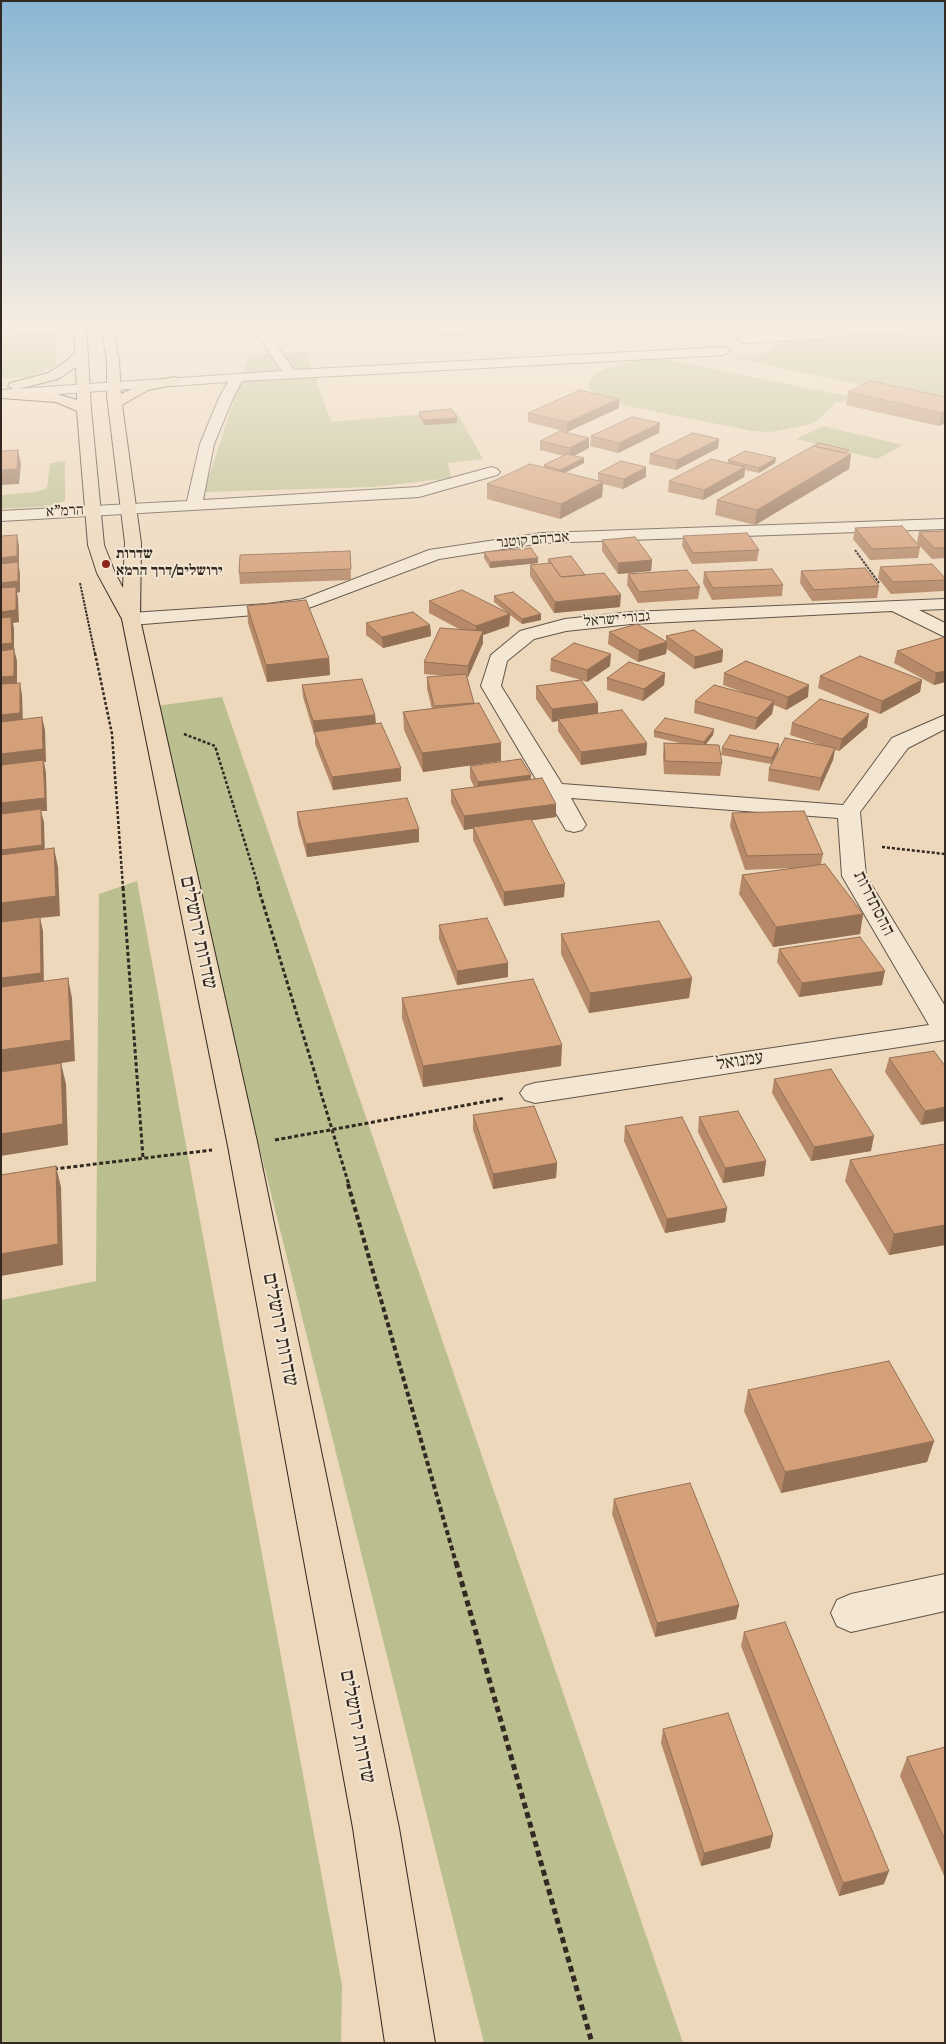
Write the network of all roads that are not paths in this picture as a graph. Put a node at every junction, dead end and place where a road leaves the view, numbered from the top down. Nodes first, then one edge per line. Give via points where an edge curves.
1 (85, 420) edge
2 (117, 420) edge
3 (217, 420) edge
4 (492, 472) dead end
5 (194, 505) junction
6 (129, 509) junction
7 (93, 511) junction
8 (1, 516) edge
9 (945, 524) edge
10 (945, 604) edge
11 (895, 605) junction
12 (131, 620) junction
13 (945, 631) edge
14 (945, 721) edge
15 (555, 790) junction
16 (850, 812) junction
17 (574, 825) dead end
18 (945, 1029) edge
19 (535, 1093) dead end
20 (945, 1592) edge
21 (851, 1613) dead end
22 (410, 2043) edge

1 - 7 main road, שדרות ירושלים
2 - 6 main road, שדרות ירושלים
3 - 5 street via 207,444
4 - 5 street, הרמ"א via 419,492
5 - 6 street, הרמ"א
6 - 7 street, הרמ"א
6 - 12 main road, שדרות ירושלים via 133,543
7 - 8 street, הרמ"א
7 - 12 main road, שדרות ירושלים via 100,560
9 - 12 street, אברהם קוטנר via 542,538 435,554 306,604
10 - 11 street, גבורי ישראל
11 - 13 street
11 - 15 street, גבורי ישראל via 631,618 565,625 527,635 498,659 491,686
12 - 22 main road, שדרות ירושלים via 245,1156 372,1808
14 - 16 street via 900,744
15 - 16 street
15 - 17 street, גבורי ישראל
16 - 18 street, ההסתדרות via 854,876
18 - 19 street, עמנואל
20 - 21 street

